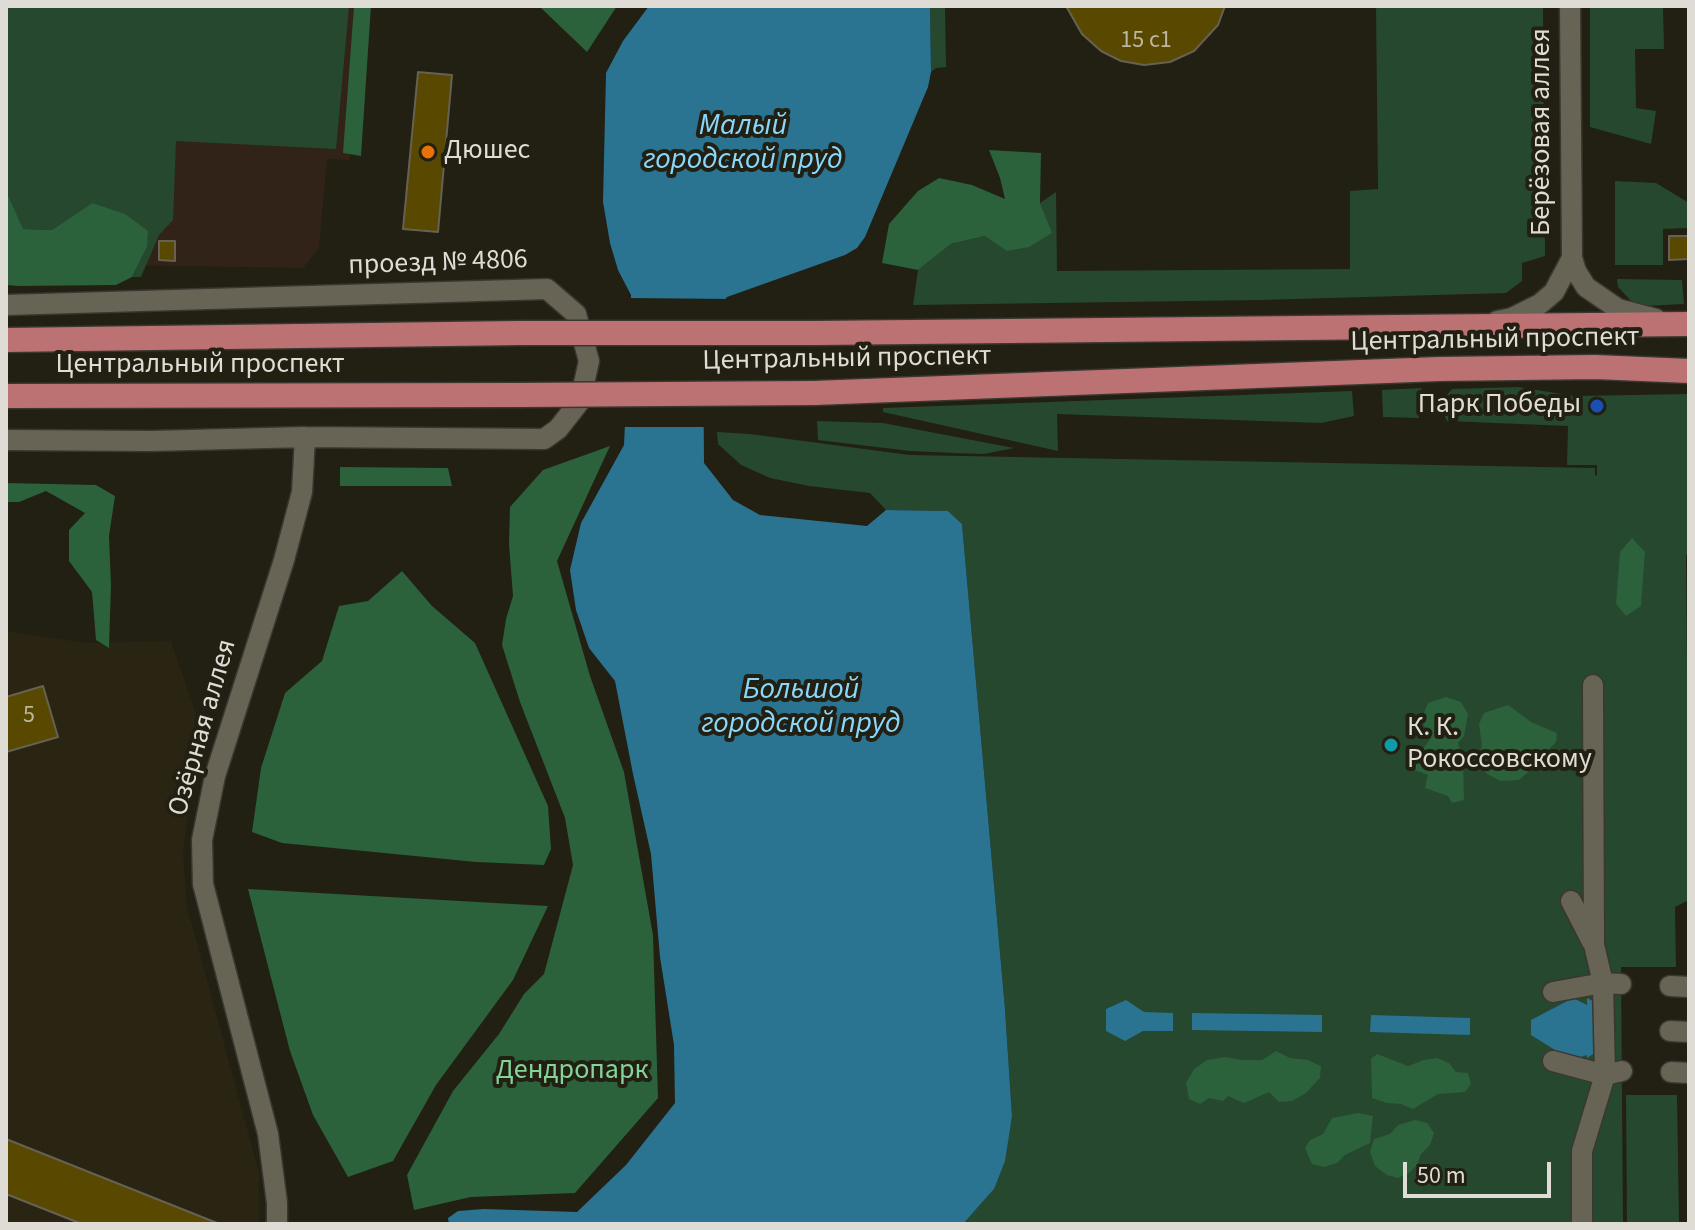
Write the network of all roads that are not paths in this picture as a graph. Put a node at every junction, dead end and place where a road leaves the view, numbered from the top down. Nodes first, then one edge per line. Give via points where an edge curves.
1 (1570, 6) edge
2 (1572, 258) junction
3 (6, 305) edge
4 (1680, 324) edge
5 (1471, 327) junction
6 (6, 340) edge
7 (1689, 371) edge
8 (6, 396) edge
9 (305, 437) junction
10 (6, 440) edge
11 (1585, 683) dead end
12 (1571, 901) dead end
13 (1594, 945) junction
14 (1612, 983) junction
15 (1553, 992) dead end
16 (1553, 1061) dead end
17 (1614, 1073) junction
18 (277, 1224) edge
19 (1582, 1224) edge

1 - 2 street, Берёзовая аллея
2 - 4 street via 1586,287 1618,309
2 - 5 street via 1554,292 1540,304 1512,318
3 - 9 street, проезд № 4806 via 547,289 576,314 589,361 580,401 544,439
4 - 5 main road, Центральный проспект
5 - 6 main road, Центральный проспект, bridge
7 - 8 main road, Центральный проспект, bridge via 1454,369 814,393
9 - 10 street, проезд № 4806
9 - 18 street, Озёрная аллея via 302,492 215,776 202,840 203,884 268,1134
11 - 13 street via 1594,709
12 - 13 street
13 - 14 street
14 - 15 street
14 - 17 street
16 - 17 street
17 - 19 street via 1582,1151

